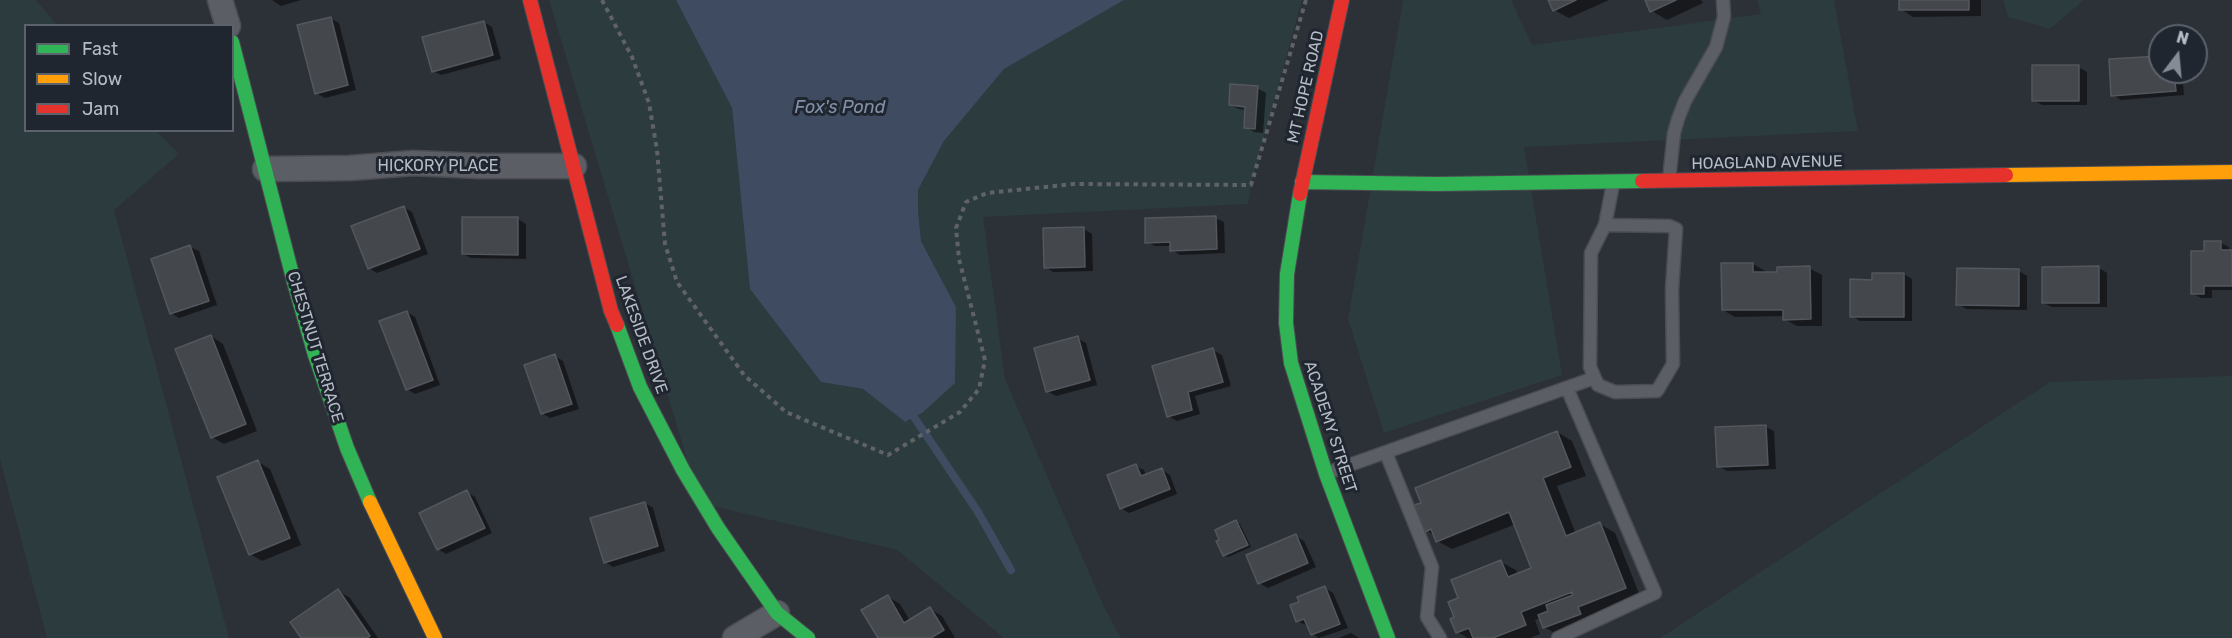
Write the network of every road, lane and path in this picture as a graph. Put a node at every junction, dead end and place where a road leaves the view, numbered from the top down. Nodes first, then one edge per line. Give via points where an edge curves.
1 (220, 0) edge
2 (530, 0) edge
3 (602, 0) edge
4 (1306, 0) edge
5 (1342, 0) edge
6 (1723, 0) edge
7 (227, 24) edge
8 (234, 50) edge
9 (574, 166) junction
10 (265, 169) junction
11 (2232, 172) edge
12 (1669, 181) junction
13 (1302, 182) junction
14 (1614, 182) junction
15 (1605, 225) junction
16 (1594, 378) junction
17 (1567, 388) junction
18 (1386, 453) junction
19 (1326, 474) junction
20 (777, 613) junction
21 (435, 638) edge
22 (735, 638) edge
23 (808, 638) edge
24 (1388, 638) edge
25 (1440, 638) edge
26 (1558, 638) edge

1 - 7 street
2 - 9 street, LAKESIDE DRIVE
3 - 4 path via 632,57 649,103 665,244 677,282 744,375 786,412 888,455 960,412 979,389 986,360 959,259 956,228 966,202 987,193 1074,184 1251,185
5 - 13 street, MT HOPE ROAD
6 - 12 lane via 1724,17 1716,47 1678,119
8 - 10 street, CHESTNUT TERRACE
9 - 10 street, HICKORY PLACE via 413,164
9 - 20 street, LAKESIDE DRIVE via 611,311 640,387 718,528
10 - 21 street, CHESTNUT TERRACE via 315,356 347,448
11 - 12 street, HOAGLAND AVENUE
12 - 14 street, HOAGLAND AVENUE
13 - 14 street, HOAGLAND AVENUE
13 - 19 street, ACADEMY STREET via 1287,274 1286,323 1291,363
14 - 15 lane
15 - 16 lane via 1592,253 1590,367
15 - 16 lane via 1669,226 1676,230 1673,364 1657,391 1615,392 1598,385
16 - 17 lane
17 - 18 lane
17 - 26 lane via 1655,593
18 - 19 lane
18 - 25 lane via 1432,567 1427,616
19 - 24 street, ACADEMY STREET
20 - 22 street
20 - 23 street, LAKESIDE DRIVE

